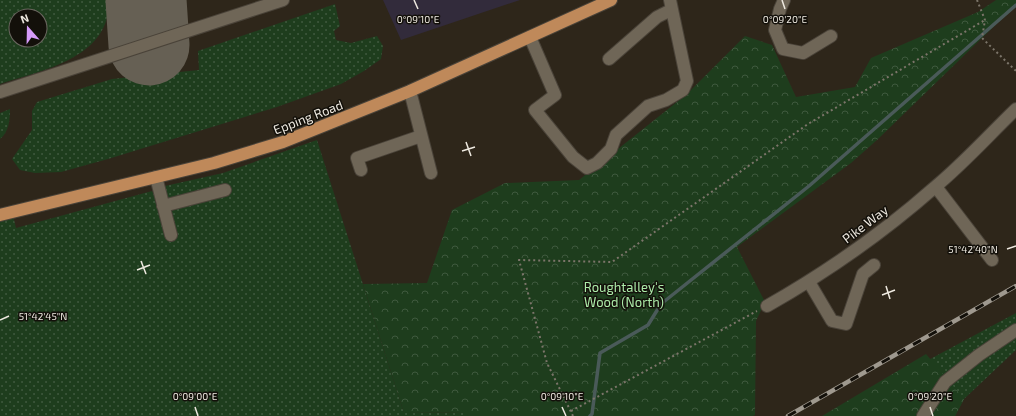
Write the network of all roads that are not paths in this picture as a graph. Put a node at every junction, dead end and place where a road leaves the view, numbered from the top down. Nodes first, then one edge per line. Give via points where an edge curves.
1 (283, 0) edge
2 (611, 0) edge
3 (784, 0) edge
4 (671, 5) edge
5 (831, 36) dead end
6 (530, 37) junction
7 (609, 59) dead end
8 (410, 91) junction
9 (0, 92) edge
10 (1016, 109) edge
11 (422, 136) junction
12 (361, 170) dead end
13 (431, 173) dead end
14 (156, 177) junction
15 (936, 186) junction
16 (224, 190) dead end
17 (164, 206) junction
18 (0, 215) edge
19 (171, 235) dead end
20 (992, 260) dead end
21 (874, 265) dead end
22 (809, 282) junction
23 (767, 306) road end
24 (1016, 330) edge
25 (923, 416) edge

1 - 9 street
2 - 6 main road, Epping Road
3 - 5 street via 775,30 783,49 803,53
4 - 6 street via 687,81 683,90 666,100 648,106 616,135 611,149 597,163 587,168 573,157 535,110 555,95
4 - 7 street
6 - 8 main road, Epping Road
8 - 11 street
8 - 14 main road, Epping Road via 283,142
10 - 15 street, Pike Way
11 - 12 street via 357,158
11 - 13 street
14 - 17 street
14 - 18 main road, Epping Road
15 - 20 street
15 - 22 street, Pike Way via 876,234
16 - 17 street
17 - 19 street
21 - 22 street via 863,274 846,324 832,321
22 - 23 street, Pike Way
24 - 25 street via 978,355 945,382

